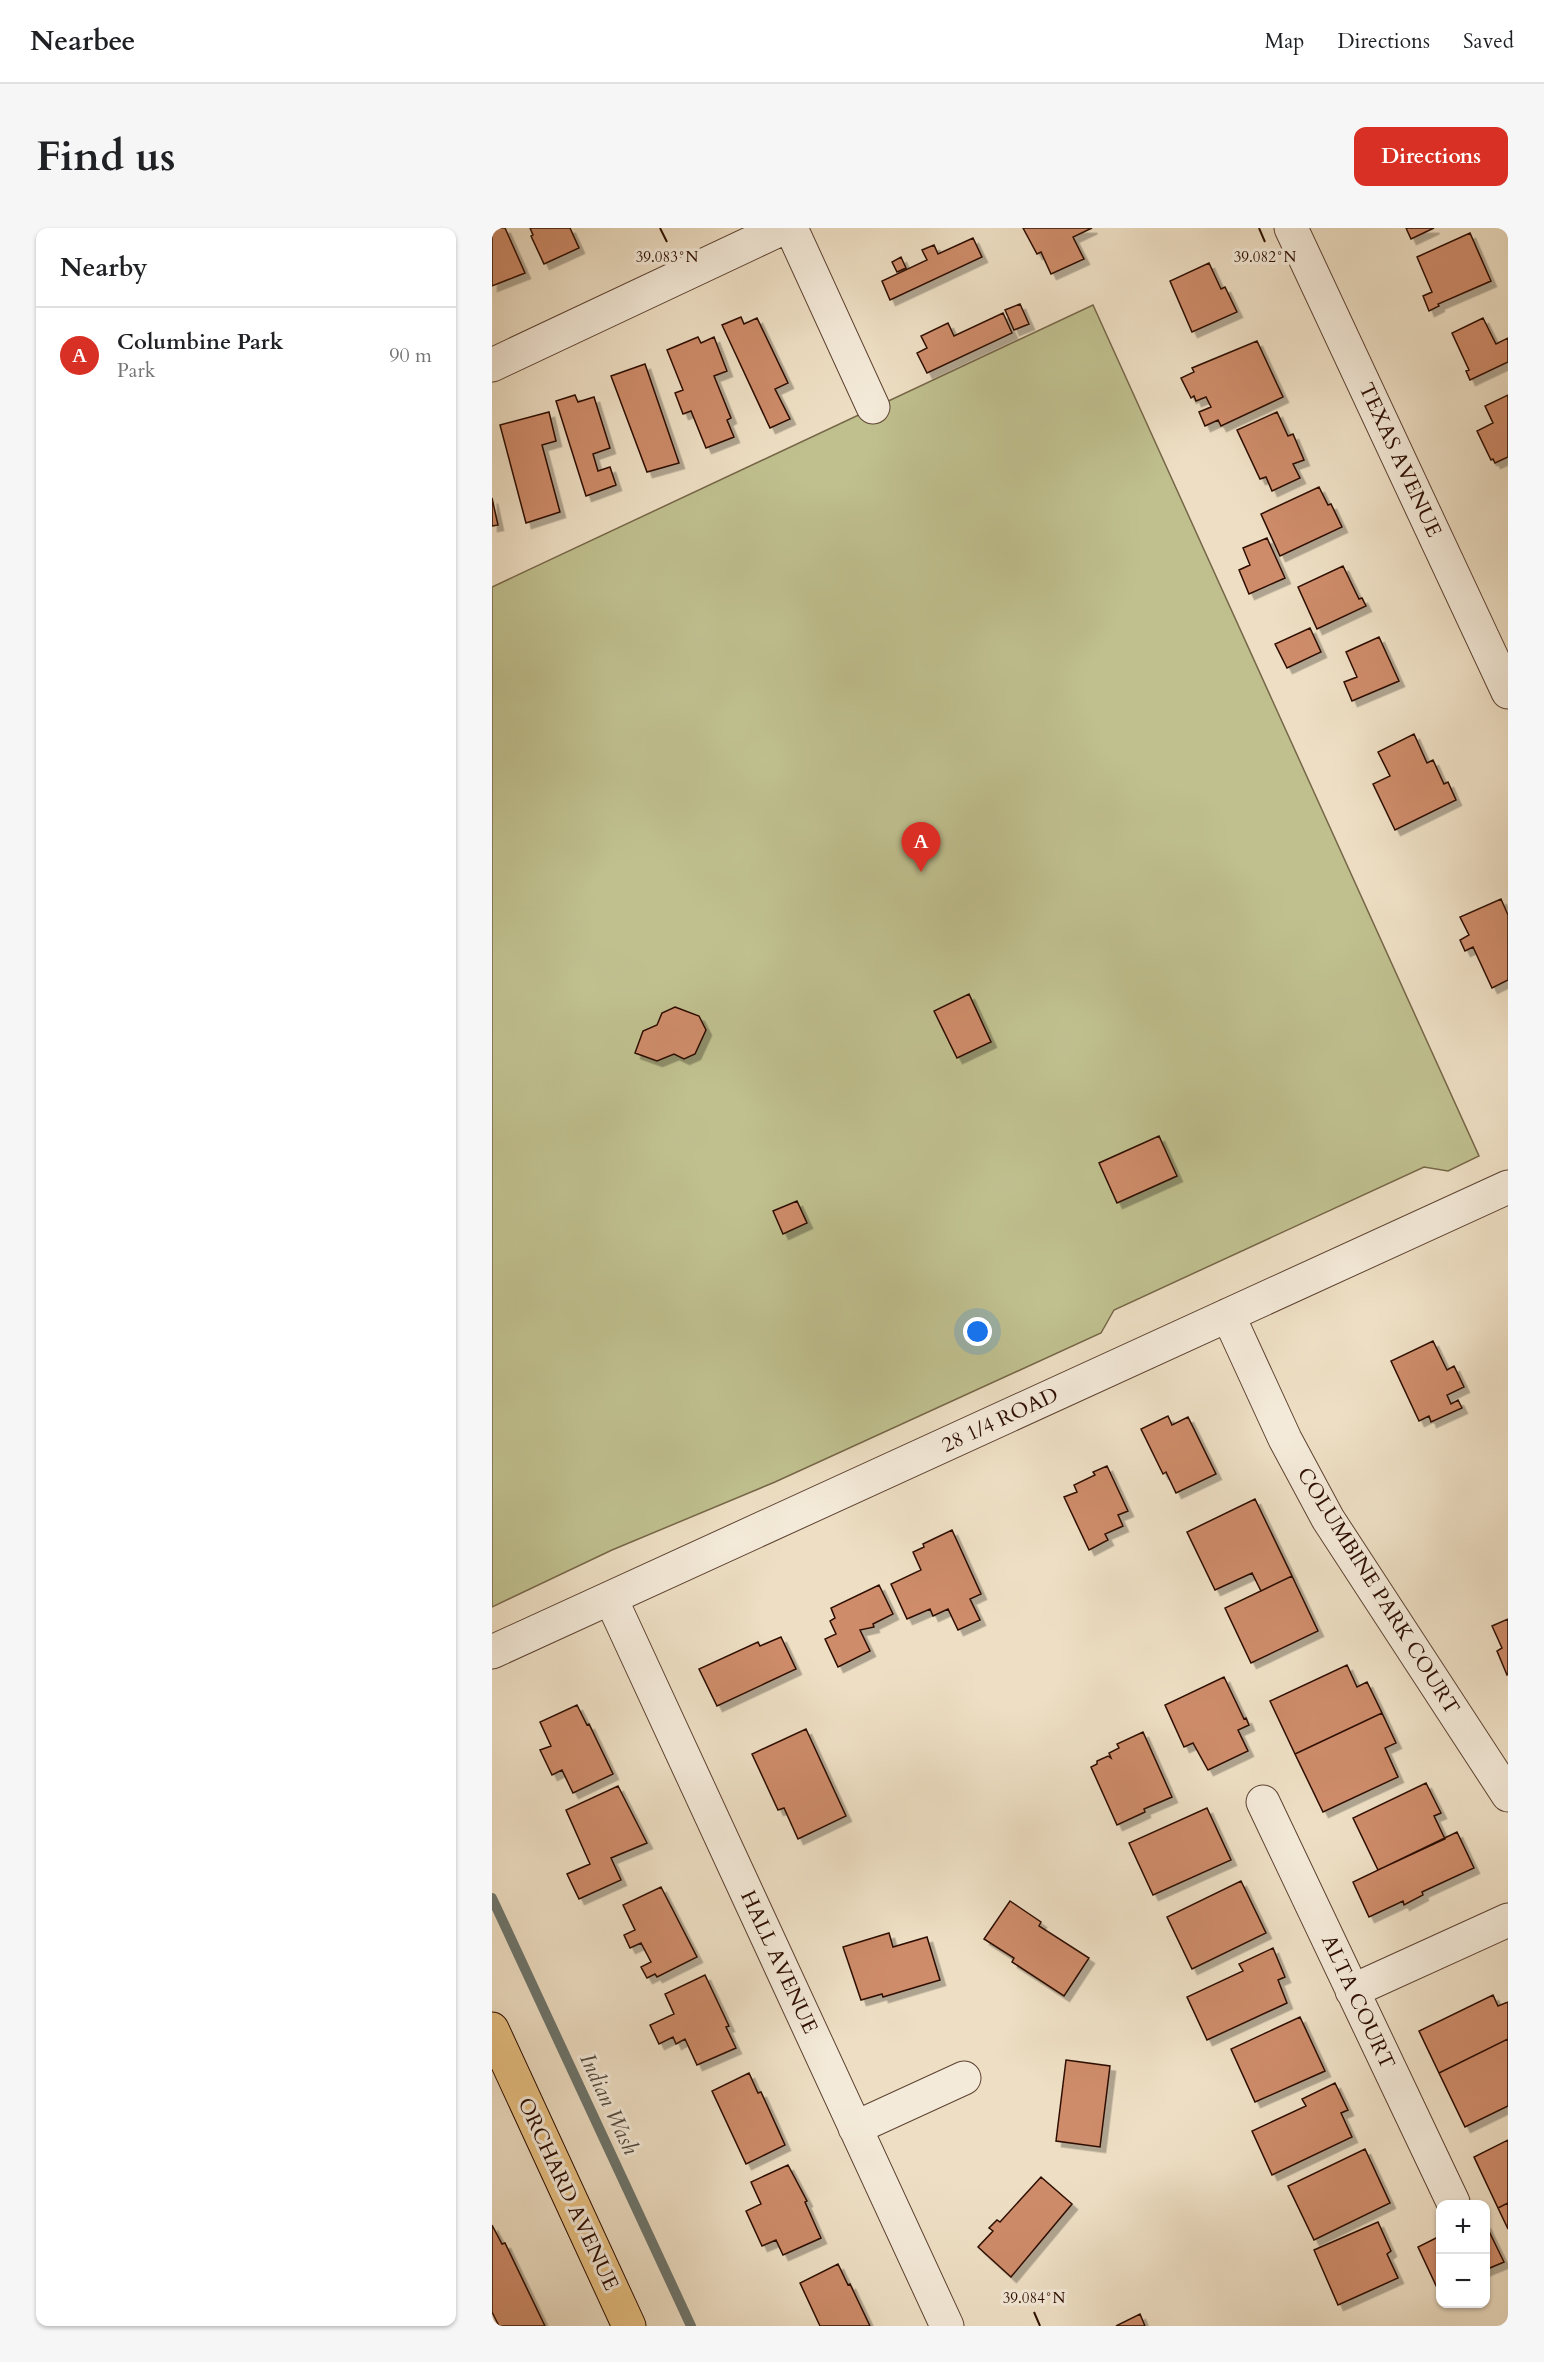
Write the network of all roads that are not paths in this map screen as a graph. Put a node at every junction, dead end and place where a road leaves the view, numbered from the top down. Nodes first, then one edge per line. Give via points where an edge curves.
1 (783, 228) edge
2 (791, 228) edge
3 (1292, 228) edge
4 (492, 365) edge
5 (873, 407) dead end
6 (1508, 692) edge
7 (1508, 1187) edge
8 (1228, 1316) junction
9 (611, 1599) junction
10 (492, 1652) edge
11 (1508, 1795) edge
12 (1263, 1802) dead end
13 (1508, 1920) edge
14 (1352, 1991) junction
15 (492, 2029) edge
16 (963, 2078) dead end
17 (855, 2128) junction
18 (1452, 2200) edge
19 (629, 2326) edge
20 (947, 2326) edge

1 - 4 street
2 - 5 street
3 - 6 street, TEXAS AVENUE
7 - 8 street, 28 1/4 ROAD
8 - 9 street, 28 1/4 ROAD
8 - 11 street, COLUMBINE PARK COURT via 1328,1520
9 - 10 street, 28 1/4 ROAD
9 - 17 street, HALL AVENUE
12 - 14 street, ALTA COURT
13 - 14 street
14 - 18 street, ALTA COURT
15 - 19 main road, ORCHARD AVENUE
16 - 17 street
17 - 20 street, HALL AVENUE

